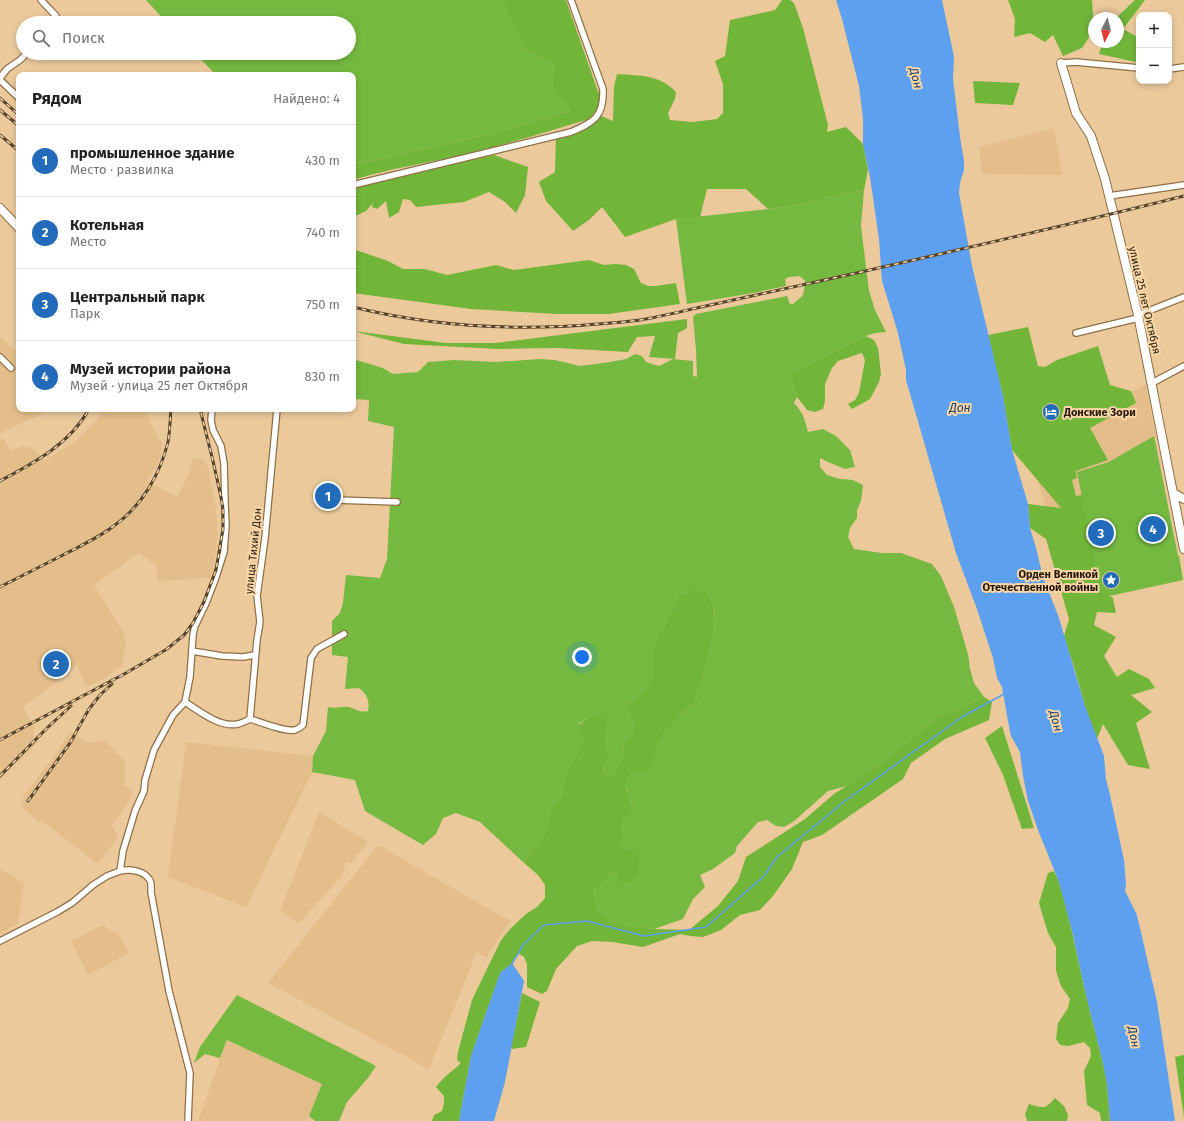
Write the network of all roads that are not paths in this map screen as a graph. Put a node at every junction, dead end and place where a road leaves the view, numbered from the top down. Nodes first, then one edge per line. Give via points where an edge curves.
1 (41, 0) edge
2 (571, 0) edge
3 (56, 16) edge
4 (20, 60) edge
5 (1061, 63) joint
6 (1184, 67) edge
7 (1136, 68) edge
8 (1172, 69) edge
9 (0, 79) edge
10 (16, 95) edge
11 (356, 184) edge
12 (1184, 185) edge
13 (1109, 196) junction
14 (0, 208) edge
15 (16, 225) edge
16 (1184, 297) edge
17 (1138, 317) junction
18 (1076, 333) dead end
19 (0, 358) edge
20 (1184, 366) edge
21 (11, 368) dead end
22 (1152, 384) junction
23 (212, 412) edge
24 (277, 412) edge
25 (1173, 493) junction
26 (1184, 499) edge
27 (335, 500) dead end
28 (397, 502) dead end
29 (1184, 517) edge
30 (1181, 532) junction
31 (1184, 549) edge
32 (344, 634) dead end
33 (192, 651) junction
34 (255, 655) junction
35 (185, 702) junction
36 (250, 719) junction
37 (120, 871) junction
38 (0, 942) edge
39 (188, 1121) edge

1 - 3 street
2 - 11 street via 603,89 599,115 588,125 571,132
4 - 9 street via 7,68
5 - 7 street
5 - 13 street, улица 25 лет Октября via 1076,113 1091,136
6 - 8 street
9 - 10 street
12 - 13 street
13 - 17 street, улица 25 лет Октября
14 - 15 street
16 - 17 street
17 - 18 street
17 - 22 street, улица 25 лет Октября
19 - 21 street
20 - 22 street
22 - 25 street, улица 25 лет Октября
23 - 33 street via 212,430 221,446 224,463 224,552 213,586 195,626
24 - 34 street, улица Тихий Дон via 257,596 260,622
25 - 26 street
25 - 30 street, улица 25 лет Октября
27 - 28 street
29 - 30 street
30 - 31 street, улица 25 лет Октября
32 - 36 street via 317,649 311,658 303,725 300,729 283,729
33 - 34 street via 222,656
33 - 35 street
34 - 36 street, улица Тихий Дон
35 - 36 street via 216,721 227,724 239,724
35 - 37 street via 173,714 154,750 144,791 135,810 123,850
37 - 38 street via 93,885 57,912
37 - 39 street via 130,869 150,880 169,991 190,1073

